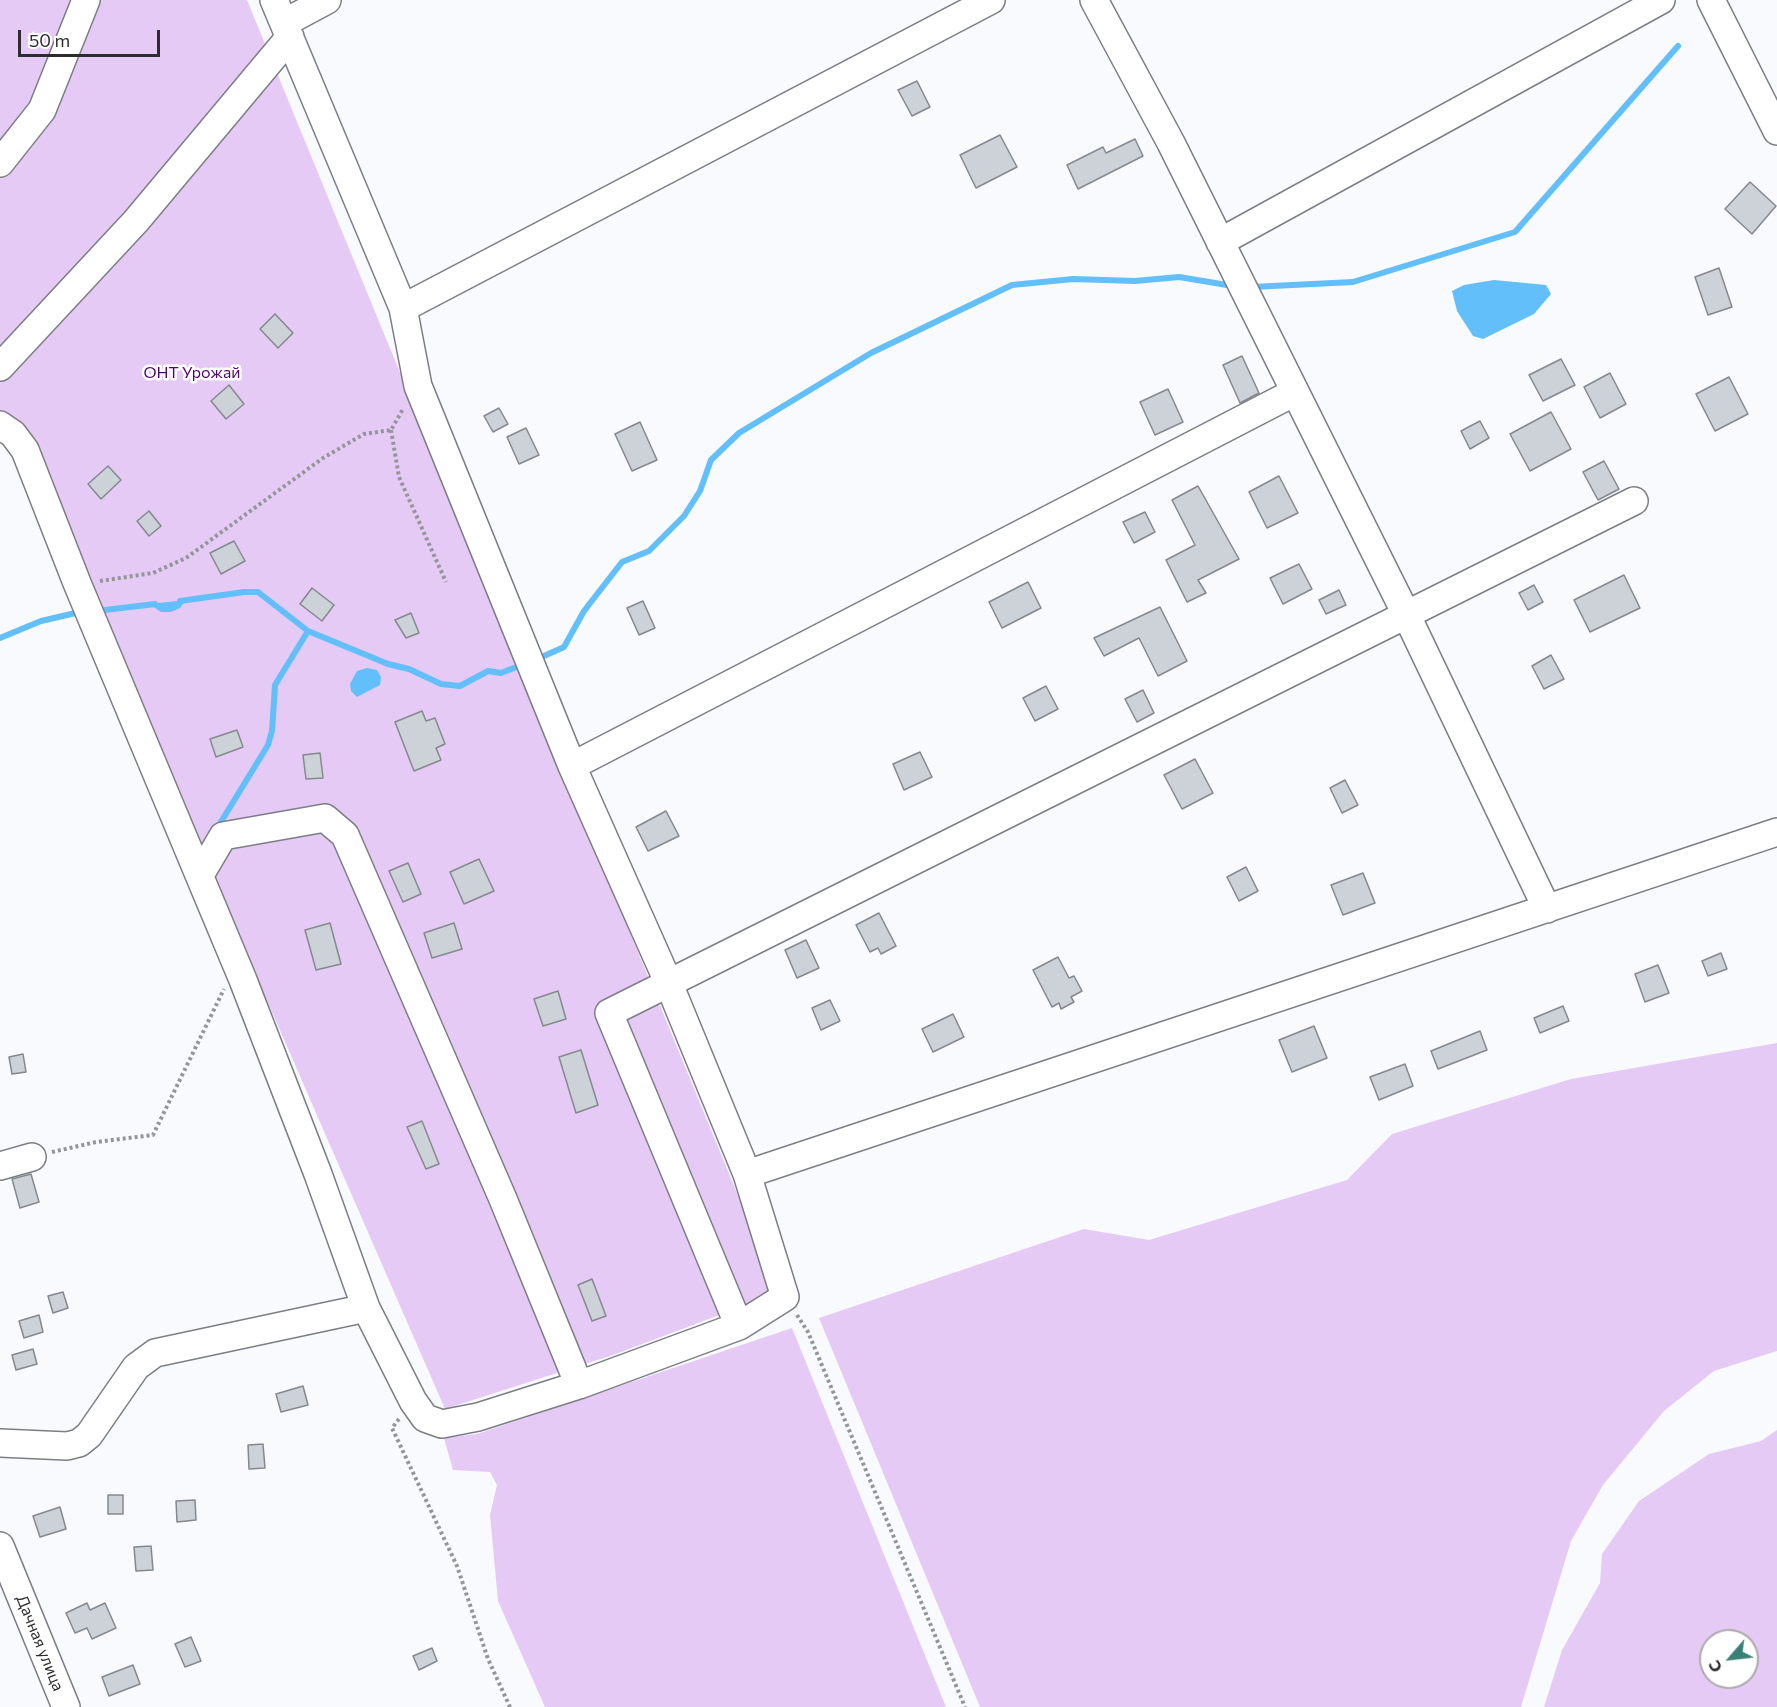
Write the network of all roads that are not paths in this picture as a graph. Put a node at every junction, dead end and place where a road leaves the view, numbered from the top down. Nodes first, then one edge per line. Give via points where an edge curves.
1 (86, 0) edge
2 (327, 0) edge
3 (991, 0) edge
4 (1095, 0) edge
5 (1661, 0) edge
6 (1712, 0) edge
7 (283, 20) edge
8 (1777, 131) edge
9 (0, 163) edge
10 (1220, 242) junction
11 (403, 308) junction
12 (0, 367) edge
13 (1295, 392) junction
14 (0, 425) edge
15 (1634, 501) dead end
16 (1407, 616) junction
17 (572, 766) junction
18 (1777, 832) edge
19 (200, 875) junction
20 (1547, 909) junction
21 (669, 984) junction
22 (32, 1157) road end
23 (0, 1166) edge
24 (747, 1174) junction
25 (366, 1308) junction
26 (739, 1326) junction
27 (579, 1385) junction
28 (0, 1443) edge
29 (0, 1546) edge
30 (66, 1707) edge

1 - 9 street via 42,110
2 - 7 street
3 - 11 street
4 - 10 street
5 - 10 street
6 - 8 street
7 - 11 street
7 - 12 street via 136,221
10 - 13 street
11 - 17 street via 418,386
13 - 16 street
13 - 17 street
14 - 19 street via 25,450
15 - 16 street
16 - 20 street
16 - 21 street
17 - 21 street
18 - 20 street
19 - 25 street via 318,1174
19 - 27 street via 224,836 326,818 345,835
20 - 24 street
21 - 24 street
21 - 26 street via 609,1013
22 - 23 street
24 - 26 street via 785,1297
25 - 27 street via 425,1418 442,1424 478,1417
25 - 28 street via 155,1353 136,1367 89,1435 79,1443
26 - 27 street
29 - 30 street, Дачная улица

